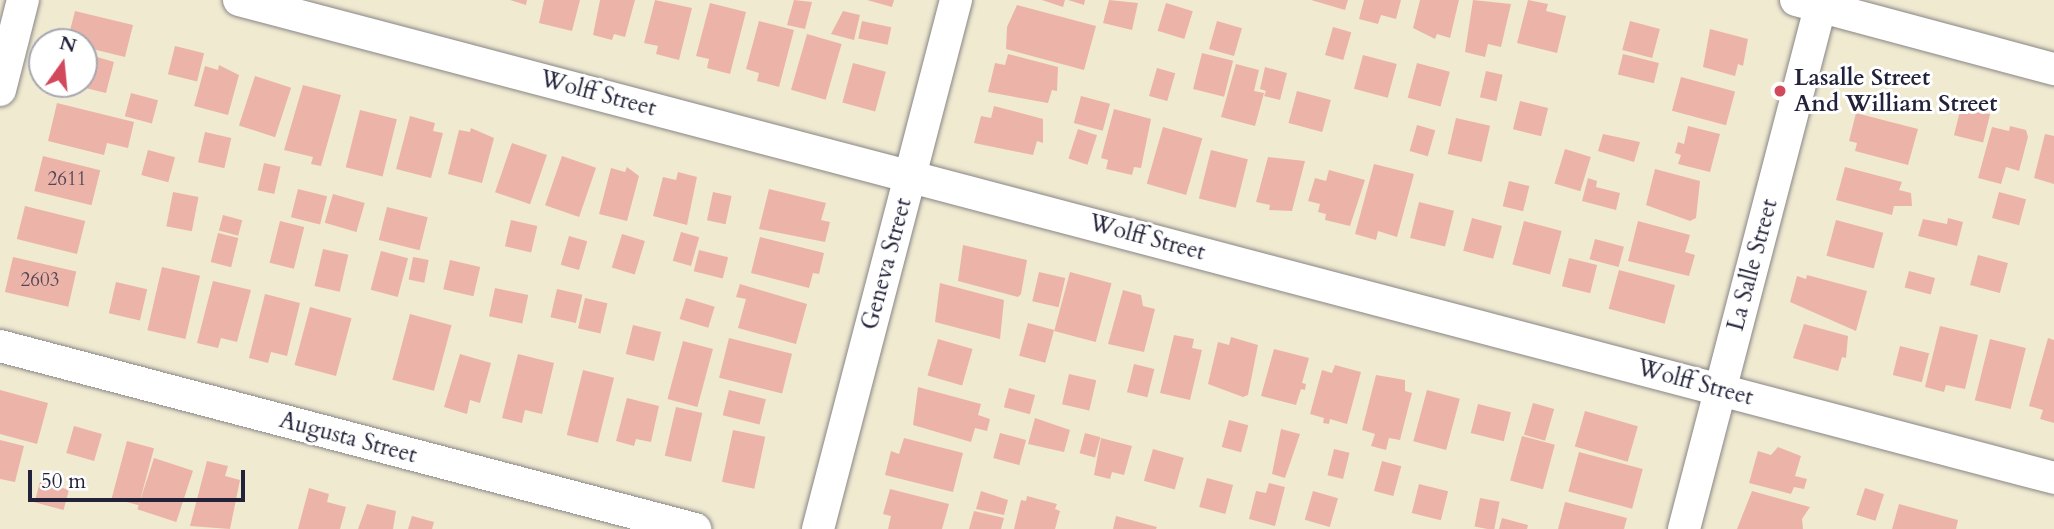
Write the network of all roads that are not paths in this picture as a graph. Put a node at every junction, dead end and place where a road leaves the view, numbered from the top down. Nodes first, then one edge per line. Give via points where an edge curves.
1 (23, 0) edge
2 (239, 0) edge
3 (956, 0) edge
4 (1813, 2) edge
5 (2054, 69) edge
6 (0, 90) edge
7 (910, 176) junction
8 (0, 346) edge
9 (1720, 389) junction
10 (2054, 478) edge
11 (695, 529) edge
12 (818, 529) edge
13 (1684, 529) edge

1 - 6 street
2 - 7 street, Wolff Street
3 - 7 street, Geneva Street
4 - 5 street
4 - 9 street, La Salle Street
7 - 9 street, Wolff Street
7 - 12 street, Geneva Street
8 - 11 street, Augusta Street
9 - 10 street, Wolff Street
9 - 13 street, La Salle Street

